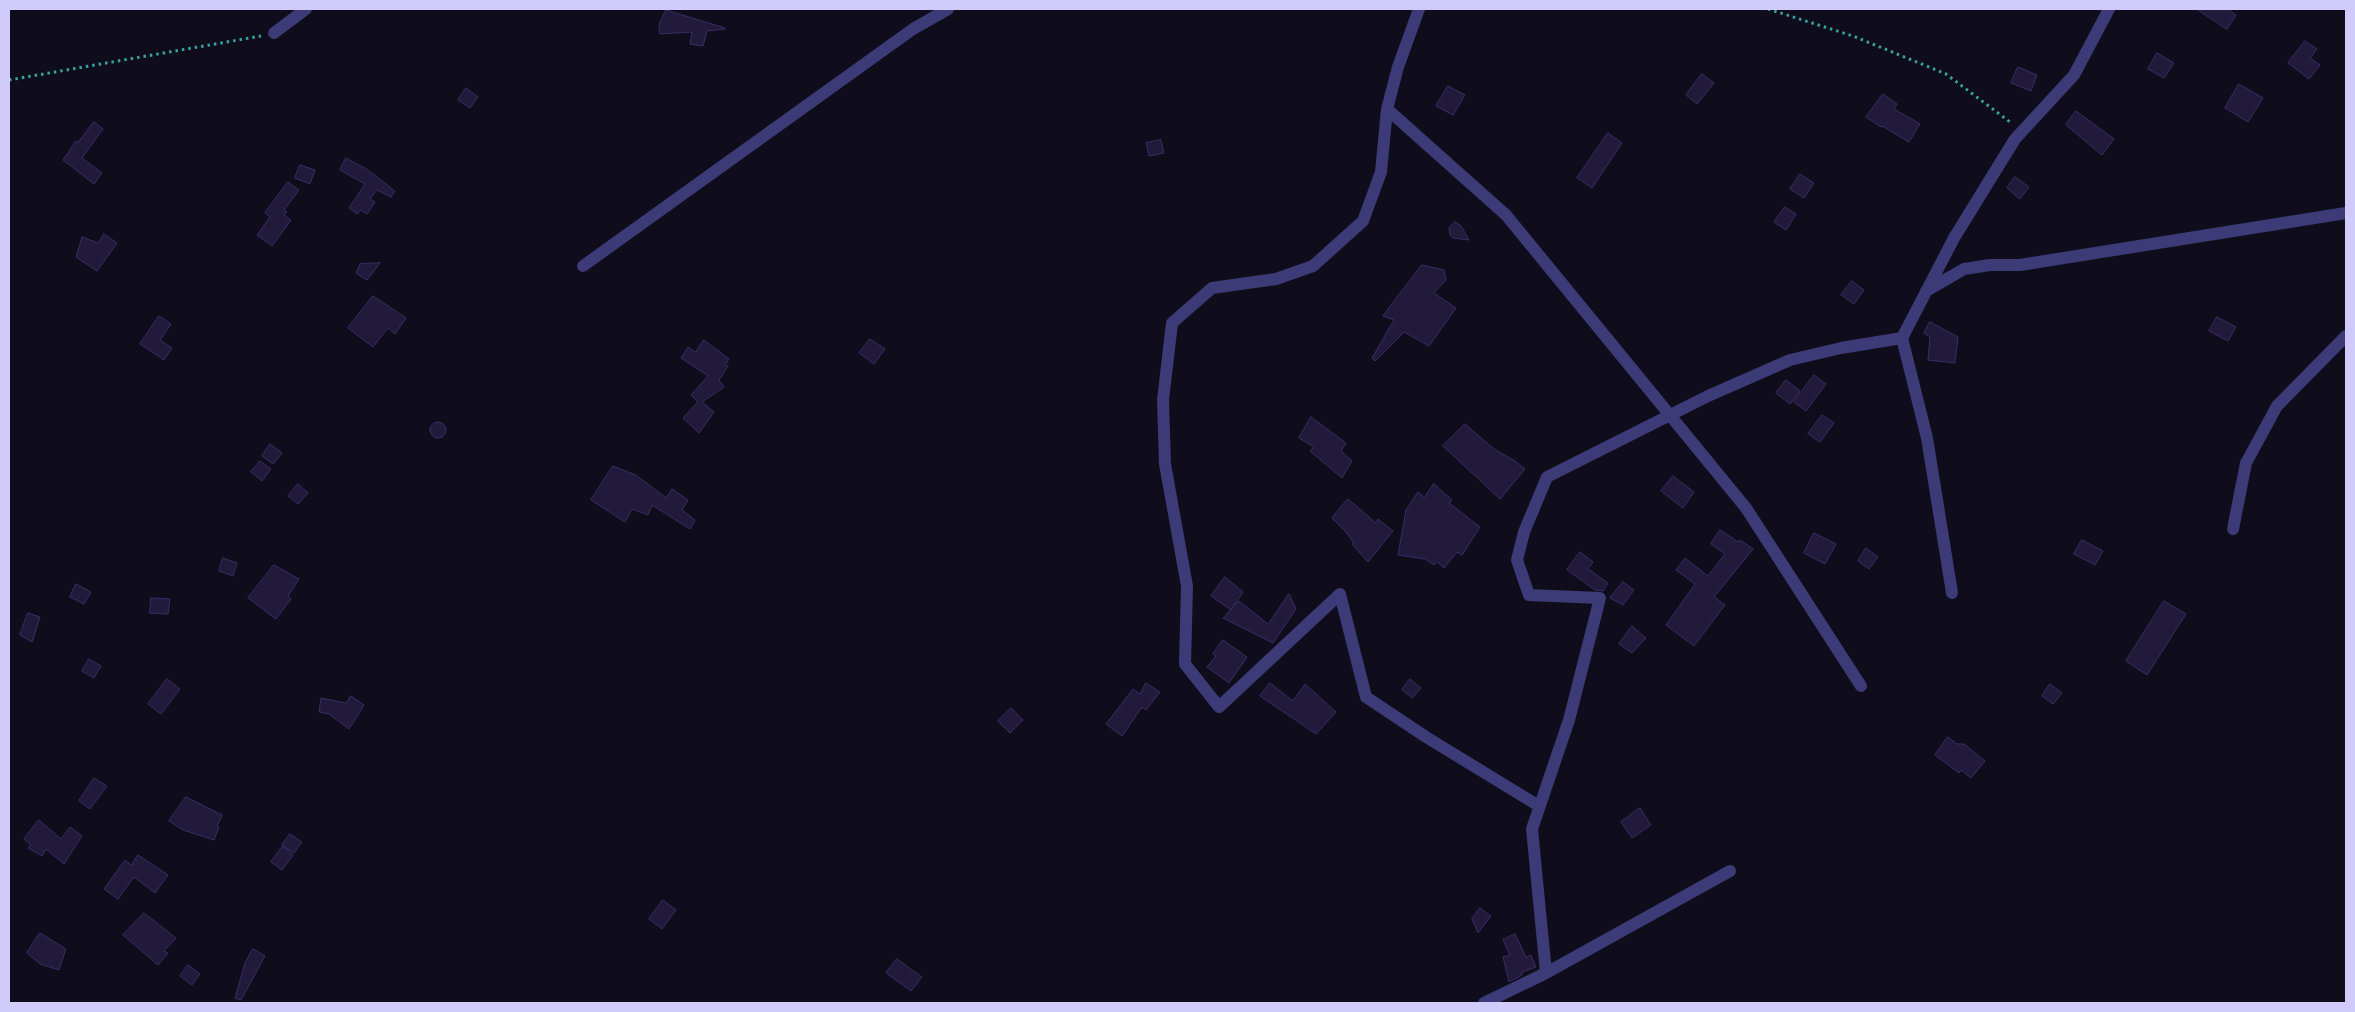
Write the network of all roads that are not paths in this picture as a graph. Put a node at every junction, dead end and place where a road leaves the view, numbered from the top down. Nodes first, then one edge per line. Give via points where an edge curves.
1 (306, 9) edge
2 (948, 9) edge
3 (1419, 9) edge
4 (2109, 9) edge
5 (274, 33) road end
6 (1387, 109) junction
7 (2346, 213) edge
8 (583, 266) dead end
9 (1926, 291) junction
10 (2346, 336) edge
11 (1902, 338) junction
12 (1670, 415) junction
13 (2233, 529) dead end
14 (1952, 593) dead end
15 (1861, 686) dead end
16 (1539, 806) junction
17 (1730, 871) dead end
18 (1546, 973) junction
19 (1484, 1003) edge

1 - 5 street
2 - 8 street via 913,28
3 - 6 street
4 - 9 street via 2074,75 2015,140 1954,238
6 - 12 street via 1506,215
6 - 16 street via 1381,172 1363,221 1312,266 1276,279 1212,288 1172,323 1162,400 1164,454 1188,586 1185,664 1219,708 1340,594 1366,697
7 - 9 street via 2059,260 1964,269
9 - 11 street
10 - 13 street via 2278,406 2246,463
11 - 12 street via 1790,360
11 - 14 street via 1927,438
12 - 15 street via 1746,508
12 - 16 street via 1547,477 1524,532 1517,560 1529,595 1600,598 1568,720
16 - 18 street via 1532,829
17 - 18 street
18 - 19 street

